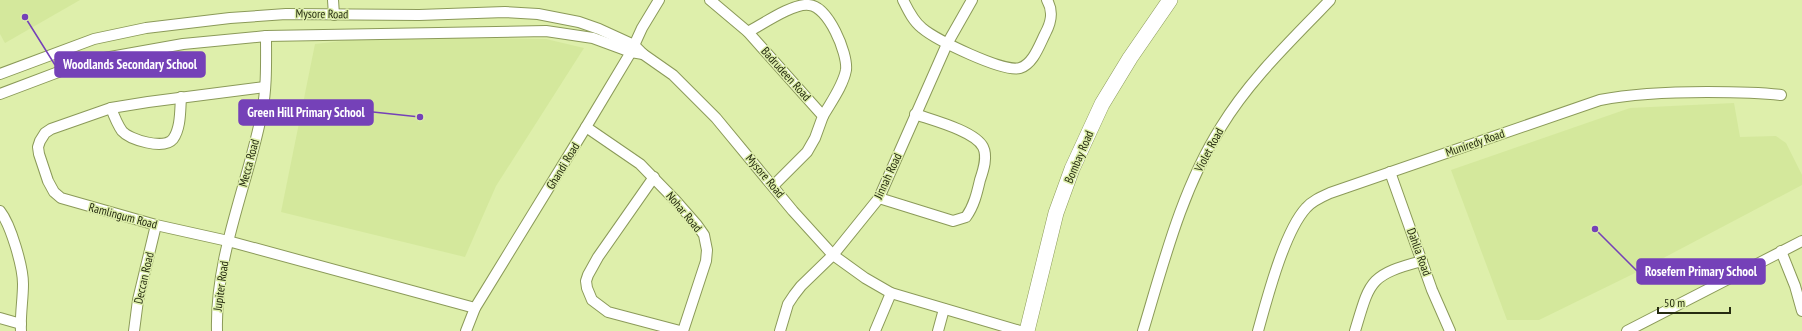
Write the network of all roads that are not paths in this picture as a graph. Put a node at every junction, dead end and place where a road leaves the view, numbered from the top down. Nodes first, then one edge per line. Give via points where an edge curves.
1 (333, 0) edge
2 (659, 0) edge
3 (710, 0) edge
4 (903, 0) edge
5 (972, 0) edge
6 (1047, 0) edge
7 (1170, 0) edge
8 (1330, 0) edge
9 (334, 15) junction
10 (748, 32) junction
11 (266, 36) junction
12 (947, 44) junction
13 (632, 48) junction
14 (0, 74) edge
15 (265, 87) junction
16 (0, 94) edge
17 (1781, 95) dead end
18 (181, 97) junction
19 (111, 108) junction
20 (915, 114) junction
21 (823, 116) junction
22 (586, 127) junction
23 (1390, 172) junction
24 (654, 177) junction
25 (773, 186) junction
26 (879, 198) junction
27 (0, 211) edge
28 (156, 225) junction
29 (228, 241) junction
30 (1802, 241) edge
31 (1781, 252) junction
32 (833, 255) junction
33 (1422, 261) junction
34 (891, 294) junction
35 (475, 308) junction
36 (944, 309) junction
37 (1802, 311) edge
38 (0, 318) edge
39 (21, 328) edge
40 (1447, 330) edge
41 (134, 331) edge
42 (217, 331) edge
43 (466, 331) edge
44 (681, 331) edge
45 (780, 331) edge
46 (875, 331) edge
47 (938, 331) edge
48 (1020, 331) edge
49 (1027, 331) edge
50 (1143, 331) edge
51 (1258, 331) edge
52 (1355, 331) edge
53 (1628, 331) edge

1 - 9 street
2 - 13 street, Ghandi Road
3 - 10 street, Badrudeen Road
4 - 12 street via 921,27
5 - 12 street, Jinnah Road
6 - 12 street via 1052,12 1050,25 1036,53 1024,66 1012,69 1004,67
7 - 49 street, Bombay Road via 1102,104 1072,169 1056,213
8 - 50 street, Violet Road via 1260,75 1221,126 1195,174 1184,202
9 - 13 street, Mysore Road via 505,12 538,14 599,28
9 - 14 street, Mysore Road via 237,17 146,28 74,45
10 - 21 street, Badrudeen Road
10 - 21 street via 802,5 815,6 822,11 827,17 846,63 843,79
11 - 13 street, Mysore Road via 546,31 592,38
11 - 15 street, Mecca Road
11 - 16 street, Mysore Road via 211,40 121,55 69,68
12 - 20 street, Jinnah Road
13 - 22 street, Ghandi Road
13 - 25 street, Mysore Road via 673,75 694,95
15 - 18 street, Ramlingum Road
15 - 29 street, Mecca Road via 263,111
17 - 23 street, Muniredy Road via 1757,92 1628,94 1600,100
18 - 19 street, Ramlingum Road
18 - 19 street via 177,131 166,144 129,137 122,131
19 - 28 street, Ramlingum Road via 44,133 38,147 41,163 54,192 61,198
20 - 26 street, Jinnah Road
20 - 26 street via 969,134 983,146 985,160 974,202 966,217 953,221
21 - 25 street via 807,152
22 - 24 street, Nohar Road via 624,151
22 - 35 street, Ghandi Road
23 - 33 street, Dahlia Road
23 - 51 street, Muniredy Road via 1330,193 1307,207 1297,220 1285,249
24 - 44 street, Nohar Road via 697,225 704,235 706,244 706,261
24 - 44 street via 598,257 588,275 587,288 592,300 608,312
25 - 32 street, Mysore Road
26 - 32 street, Jinnah Road
27 - 39 street via 21,267
28 - 29 street, Ramlingum Road
28 - 41 street, Deccan Road via 138,300
29 - 35 street, Ramlingum Road
29 - 42 street, Jupiter Road via 219,284
30 - 31 street
31 - 37 street
31 - 53 street
32 - 34 street, Mysore Road
32 - 45 street, Jinnah Road via 794,295 788,304
33 - 40 street, Dahlia Road
33 - 52 street via 1395,268 1377,278 1363,302
34 - 36 street, Mysore Road
34 - 46 street
35 - 43 street, Ghandi Road
36 - 47 street
36 - 48 street, Mysore Road
38 - 39 street

